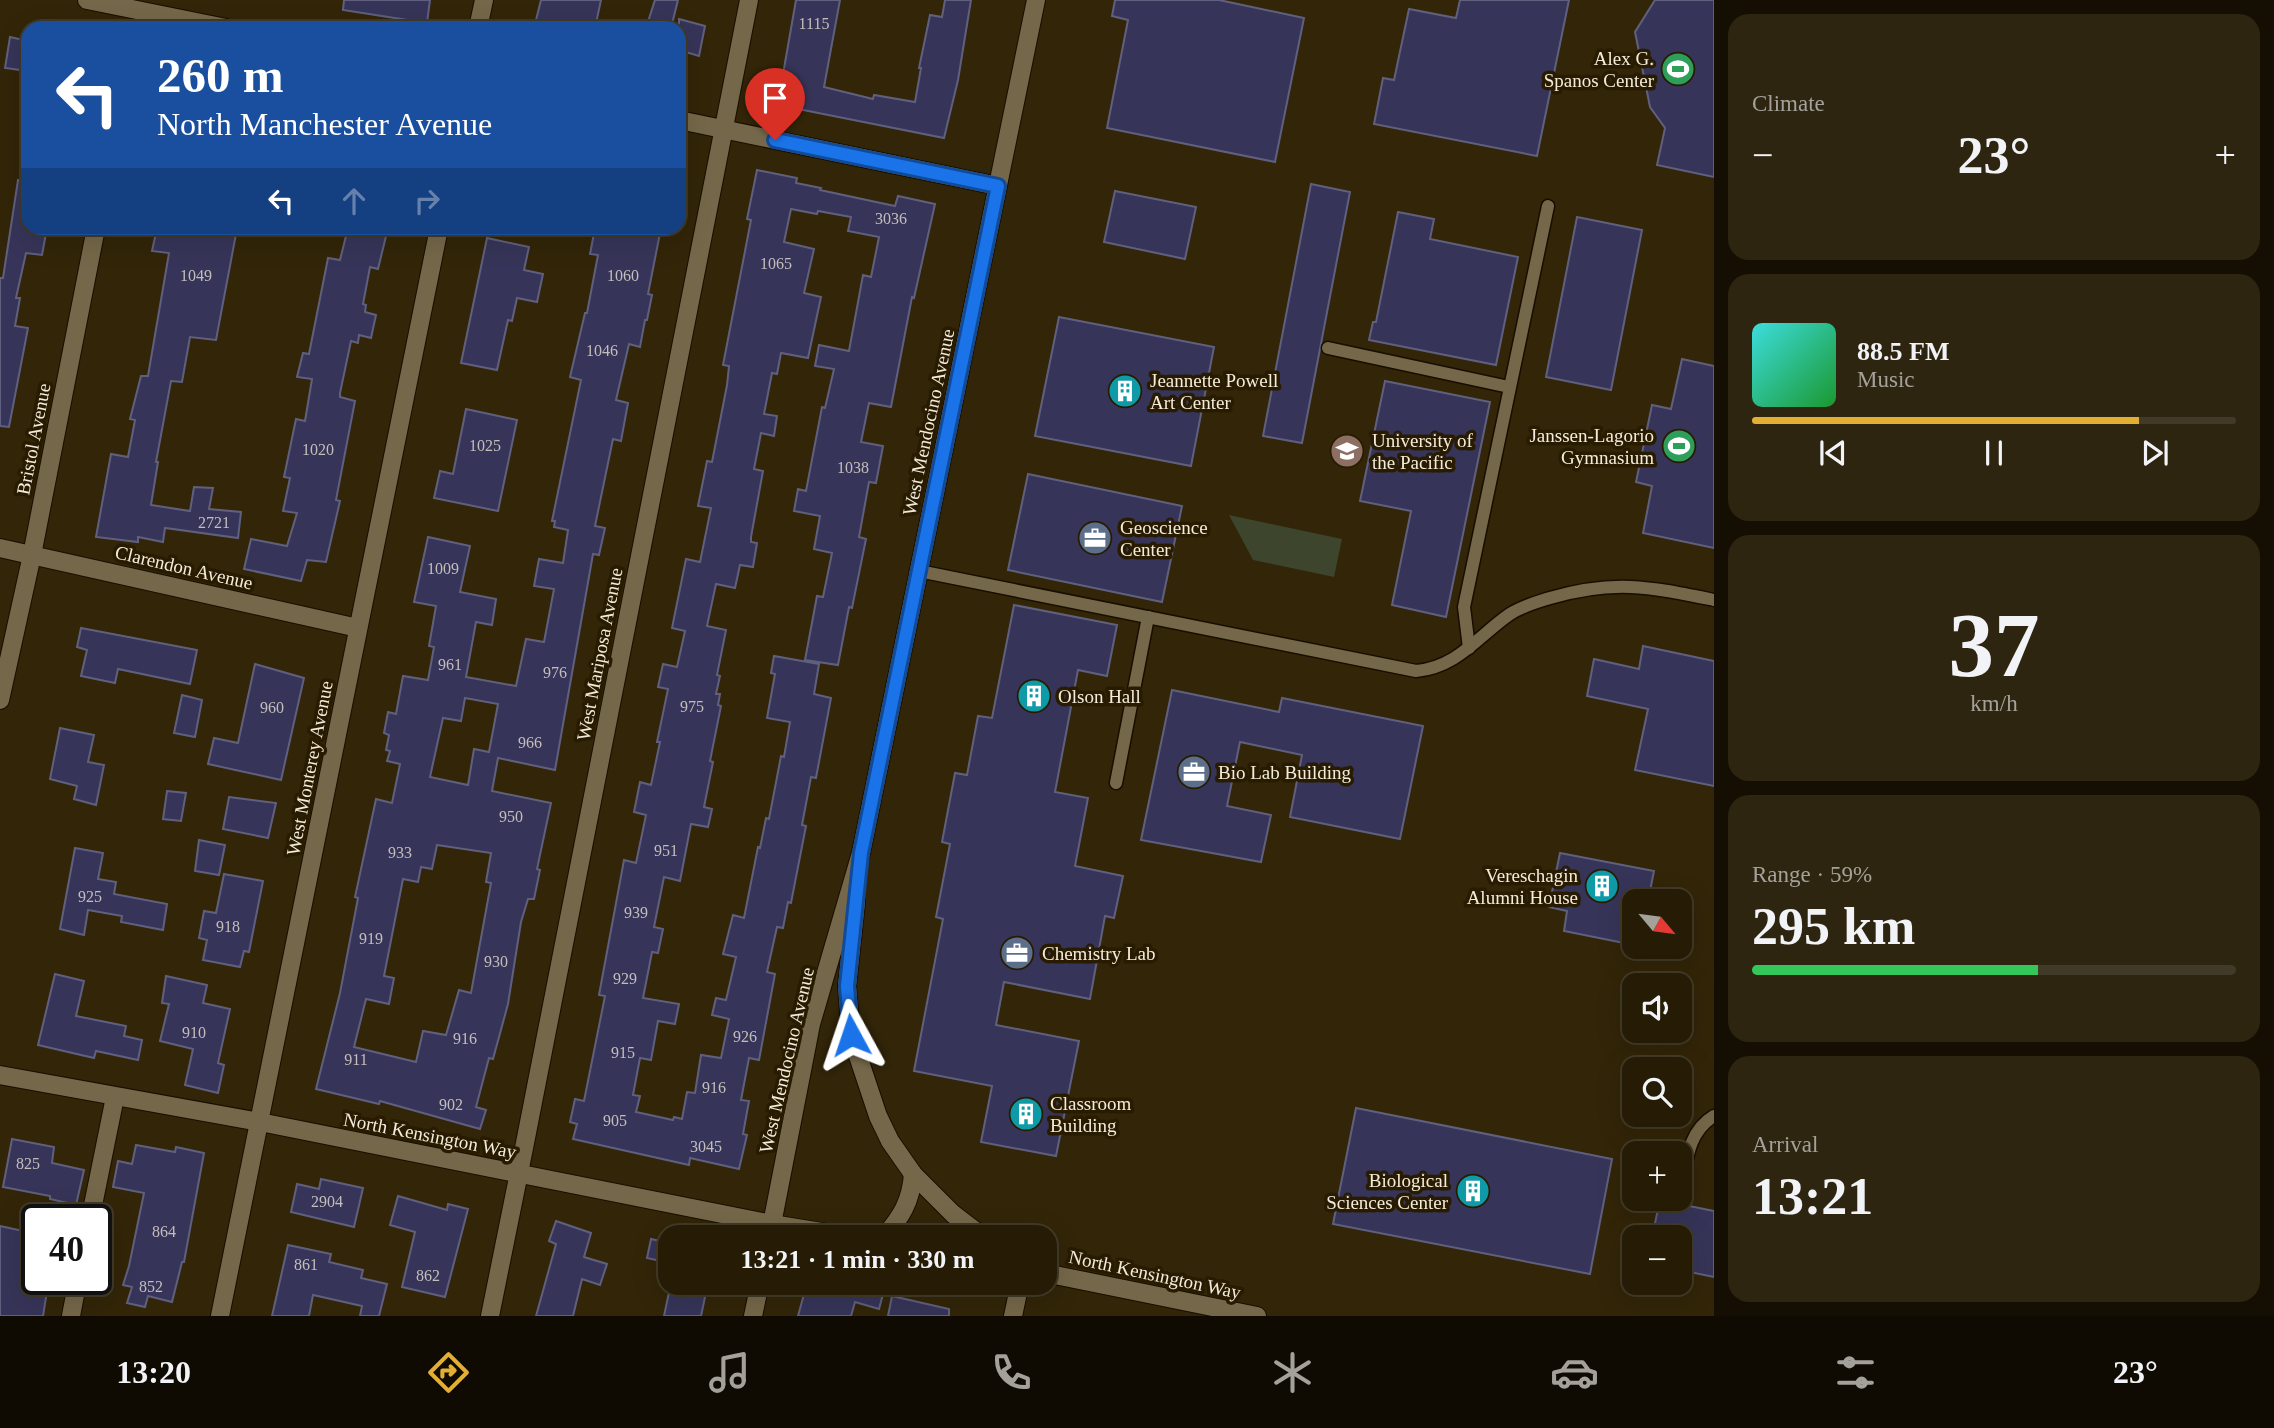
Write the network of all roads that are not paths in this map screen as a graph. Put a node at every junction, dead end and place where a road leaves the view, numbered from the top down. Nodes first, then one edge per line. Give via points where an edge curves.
1 (86, 0) edge
2 (484, 0) edge
3 (749, 0) edge
4 (1036, 0) edge
5 (139, 13) edge
6 (185, 21) edge
7 (480, 21) edge
8 (686, 121) edge
9 (723, 129) junction
10 (998, 186) junction
11 (1548, 206) dead end
12 (95, 235) edge
13 (438, 235) edge
14 (1328, 348) dead end
15 (1509, 387) junction
16 (0, 548) edge
17 (32, 555) junction
18 (919, 571) junction
19 (1714, 600) edge
20 (1148, 617) junction
21 (358, 628) junction
22 (1469, 648) junction
23 (0, 700) edge
24 (1116, 783) dead end
25 (861, 853) junction
26 (0, 1075) edge
27 (116, 1097) junction
28 (1714, 1116) edge
29 (260, 1122) junction
30 (1691, 1141) edge
31 (519, 1174) junction
32 (913, 1174) junction
33 (93, 1204) edge
34 (744, 1225) edge
35 (771, 1225) edge
36 (894, 1225) edge
37 (967, 1225) edge
38 (1057, 1275) edge
39 (1141, 1292) junction
40 (75, 1295) edge
41 (757, 1295) edge
42 (1017, 1295) edge
43 (71, 1316) edge
44 (220, 1316) edge
45 (490, 1316) edge
46 (753, 1316) edge
47 (1013, 1316) edge
48 (1190, 1316) edge
49 (1256, 1316) edge

1 - 5 street
2 - 7 street
3 - 9 street, West Mariposa Avenue
4 - 10 street, West Mendocino Avenue
5 - 6 street
8 - 9 street
9 - 10 street
9 - 31 street, West Mariposa Avenue
10 - 18 street, West Mendocino Avenue
11 - 15 lane
12 - 17 street, Bristol Avenue
13 - 21 street, West Monterey Avenue
14 - 15 lane
15 - 22 lane via 1464,607
16 - 17 street, Clarendon Avenue
17 - 21 street, Clarendon Avenue
17 - 23 street, Bristol Avenue
18 - 20 lane
18 - 25 street, West Mendocino Avenue
19 - 22 lane via 1650,587 1579,590 1513,612
20 - 22 lane via 1416,671 1434,669
20 - 24 lane
21 - 29 street, West Monterey Avenue
25 - 32 street, West Mendocino Avenue via 847,986 851,1035 878,1116
25 - 35 street, West Mendocino Avenue via 811,1024
26 - 27 street, North Kensington Way
27 - 29 street, North Kensington Way
27 - 33 street
28 - 30 lane
29 - 31 street, North Kensington Way
29 - 44 street, West Monterey Avenue
31 - 34 street, North Kensington Way
31 - 45 street, West Mariposa Avenue
32 - 36 street via 910,1198
32 - 37 street, West Mendocino Avenue
38 - 39 street, North Kensington Way
39 - 48 street
39 - 49 street, North Kensington Way
40 - 43 street
41 - 46 street
42 - 47 street

